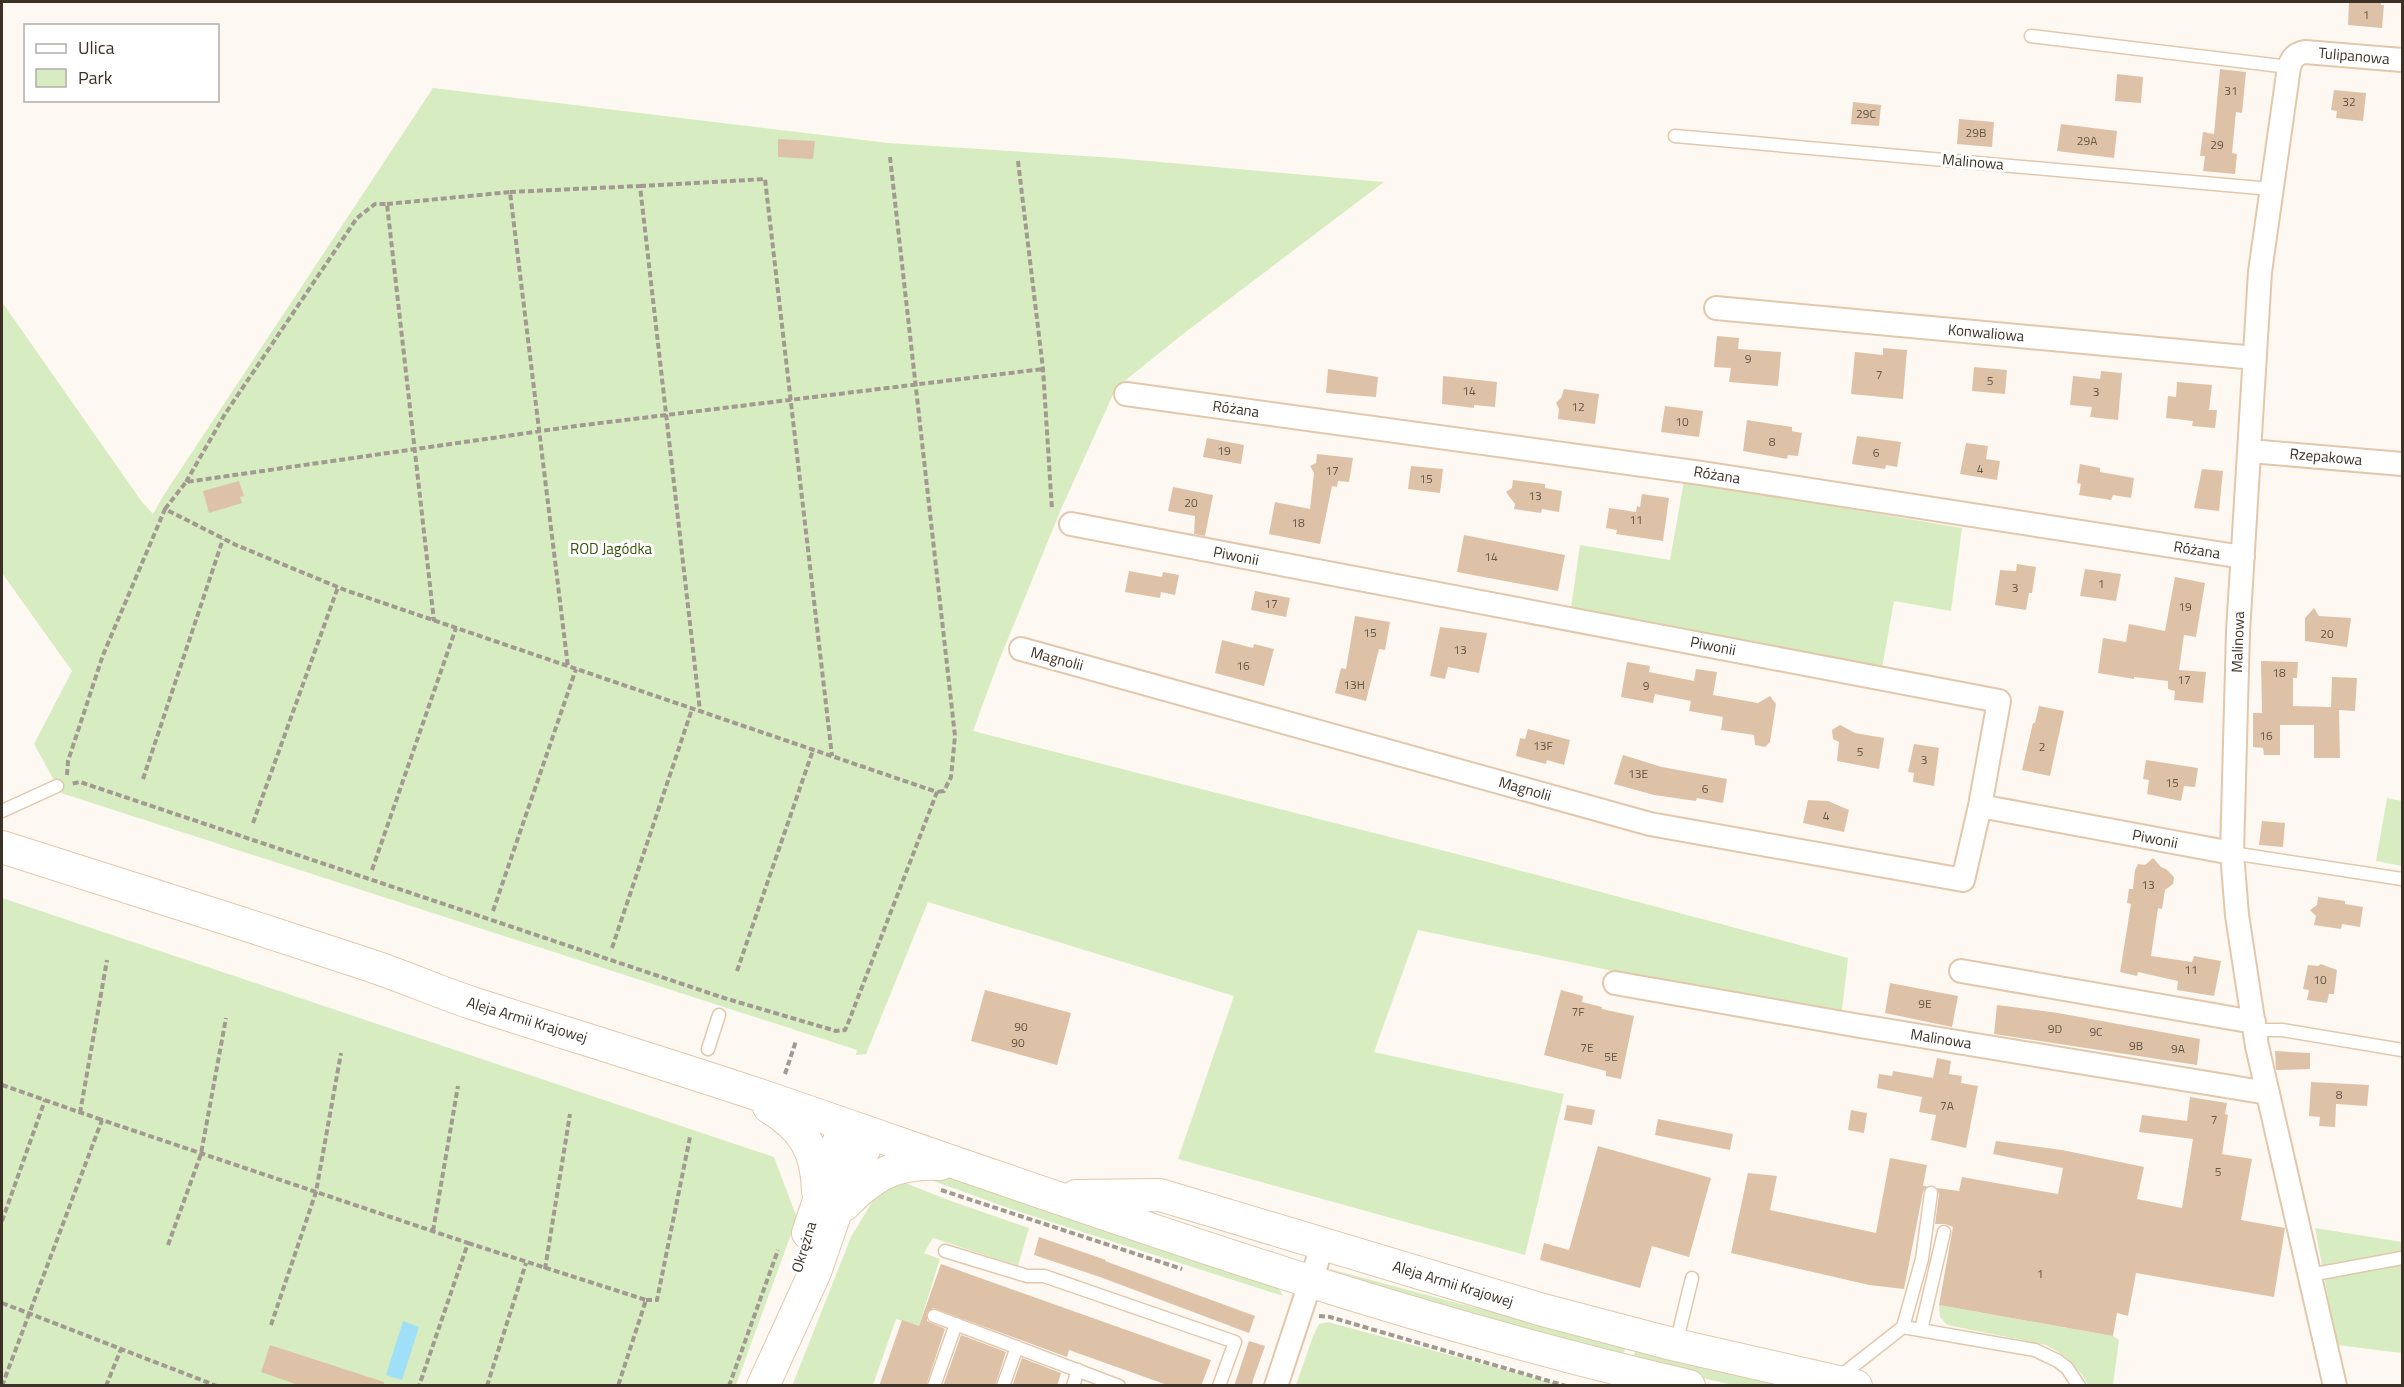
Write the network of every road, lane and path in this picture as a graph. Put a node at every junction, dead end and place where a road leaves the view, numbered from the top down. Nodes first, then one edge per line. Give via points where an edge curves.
1 (2031, 36) dead end
2 (2297, 60) junction
3 (2403, 60) edge
4 (1675, 136) dead end
5 (890, 158) dead end
6 (1018, 161) dead end
7 (640, 186) junction
8 (2271, 189) junction
9 (510, 192) junction
10 (387, 204) junction
11 (1716, 308) dead end
12 (2255, 358) junction
13 (1043, 369) junction
14 (915, 384) junction
15 (1126, 394) dead end
16 (792, 399) junction
17 (665, 415) junction
18 (541, 431) junction
19 (414, 449) junction
20 (2250, 451) junction
21 (2403, 464) edge
22 (186, 482) junction
23 (165, 509) junction
24 (1052, 510) dead end
25 (1071, 524) dead end
26 (223, 539) junction
27 (2243, 557) junction
28 (338, 587) junction
29 (434, 621) junction
30 (456, 628) junction
31 (1022, 649) dead end
32 (568, 667) junction
33 (576, 669) junction
34 (692, 709) junction
35 (700, 711) junction
36 (813, 750) junction
37 (832, 756) junction
38 (142, 779) dead end
39 (57, 786) dead end
40 (937, 792) junction
41 (1980, 806) junction
42 (2, 811) edge
43 (254, 823) dead end
44 (2, 847) edge
45 (2232, 853) junction
46 (372, 870) dead end
47 (2403, 879) edge
48 (493, 911) dead end
49 (612, 948) dead end
50 (107, 960) dead end
51 (737, 971) dead end
52 (1961, 971) dead end
53 (1615, 983) dead end
54 (719, 1015) dead end
55 (225, 1018) dead end
56 (2254, 1026) junction
57 (796, 1041) dead end
58 (708, 1049) dead end
59 (2403, 1050) edge
60 (341, 1053) dead end
61 (784, 1074) dead end
62 (2, 1085) edge
63 (458, 1086) dead end
64 (738, 1088) junction
65 (2268, 1093) junction
66 (45, 1100) junction
67 (80, 1113) junction
68 (570, 1114) dead end
69 (102, 1120) junction
70 (857, 1130) junction
71 (690, 1137) dead end
72 (201, 1154) junction
73 (959, 1165) junction
74 (316, 1192) junction
75 (1931, 1193) dead end
76 (1051, 1197) junction
77 (827, 1207) junction
78 (2, 1221) edge
79 (433, 1231) junction
80 (1944, 1232) dead end
81 (468, 1243) junction
82 (1323, 1244) junction
83 (168, 1245) dead end
84 (778, 1250) dead end
85 (945, 1251) dead end
86 (2403, 1258) edge
87 (526, 1263) junction
88 (545, 1269) junction
89 (2310, 1275) junction
90 (1692, 1278) dead end
91 (1312, 1281) junction
92 (646, 1300) junction
93 (2, 1303) edge
94 (1301, 1310) junction
95 (29, 1313) junction
96 (934, 1316) dead end
97 (956, 1324) junction
98 (272, 1325) dead end
99 (1903, 1327) junction
100 (1921, 1330) junction
101 (1676, 1345) junction
102 (1017, 1347) junction
103 (121, 1348) junction
104 (1078, 1370) junction
105 (766, 1377) edge
106 (203, 1383) edge
107 (1845, 1383) edge
108 (2, 1386) edge
109 (106, 1386) edge
110 (217, 1386) edge
111 (419, 1386) edge
112 (487, 1386) edge
113 (618, 1386) edge
114 (729, 1386) edge
115 (934, 1386) edge
116 (1003, 1386) edge
117 (1073, 1386) edge
118 (1119, 1386) edge
119 (1220, 1386) edge
120 (1276, 1386) edge
121 (1566, 1386) edge
122 (1689, 1386) edge
123 (2079, 1386) edge
124 (2335, 1386) edge

1 - 2 lane
2 - 3 street, Tulipanowa
2 - 8 street, Malinowa
4 - 8 lane, Malinowa
5 - 14 path
6 - 13 path
7 - 9 path
7 - 16 path via 765,179
7 - 17 path
8 - 12 street, Malinowa via 2260,272
9 - 10 path
9 - 18 path
10 - 19 path
10 - 22 path via 375,204 357,218 225,414
11 - 12 street, Konwaliowa
12 - 20 street, Malinowa
13 - 14 path
13 - 24 path
14 - 16 path
14 - 40 path via 955,736 951,777 944,791
15 - 27 street, Różana via 1701,473
16 - 17 path
16 - 37 path
17 - 18 path
17 - 35 path
18 - 19 path
18 - 32 path
19 - 22 path
19 - 29 path
20 - 21 street, Rzepakowa
20 - 27 street, Malinowa
22 - 23 path
23 - 26 path
23 - 40 path via 104,655 68,761 65,784 80,782 724,998 837,1030 847,1026
25 - 41 street, Piwonii via 1999,701
26 - 28 path
26 - 38 path
27 - 45 street, Malinowa
28 - 29 path
28 - 43 path
29 - 30 path
30 - 32 path
30 - 46 path
31 - 41 street, Magnolii via 1650,824 1963,879
32 - 33 path
33 - 34 path
33 - 48 path
34 - 35 path
34 - 49 path
35 - 36 path
36 - 37 path
36 - 51 path
37 - 40 path
39 - 42 lane
41 - 45 street, Piwonii
44 - 64 street, Aleja Armii Krajowej
45 - 47 lane
45 - 56 street, Malinowa
50 - 67 path
52 - 56 street
53 - 65 street, Malinowa
54 - 58 lane
55 - 72 path
56 - 59 lane
56 - 65 street, Malinowa
57 - 61 path
60 - 74 path
62 - 66 path
63 - 79 path
64 - 70 street, Aleja Armii Krajowej
64 - 77 street via 780,1114 808,1142
65 - 89 street, Malinowa
66 - 67 path
66 - 78 path
67 - 69 path
68 - 88 path
69 - 72 path
69 - 95 path
70 - 73 street, Aleja Armii Krajowej
70 - 77 street, Okrężna
71 - 92 path via 657,1300
72 - 74 path
72 - 83 path
73 - 76 street, Aleja Armii Krajowej
73 - 77 street via 923,1163 892,1169
74 - 79 path
74 - 98 path
75 - 99 lane via 1922,1259
76 - 82 street, Aleja Armii Krajowej via 1160,1194
76 - 91 street, Aleja Armii Krajowej
77 - 105 street, Okrężna via 815,1272
79 - 81 path
80 - 100 lane
81 - 87 path
81 - 111 path
82 - 91 street
82 - 101 street, Aleja Armii Krajowej via 1533,1308
84 - 114 path
85 - 119 lane via 1028,1276 1044,1276 1235,1342
86 - 89 lane
87 - 88 path
87 - 112 path
88 - 92 path
89 - 124 street, Malinowa
90 - 101 lane
91 - 94 street
91 - 122 street, Aleja Armii Krajowej via 1479,1332
92 - 113 path
93 - 95 path
94 - 120 street
94 - 121 path
95 - 103 path
95 - 108 path
96 - 97 lane
97 - 102 lane
97 - 115 lane
99 - 100 lane
99 - 107 lane
100 - 123 lane via 2047,1354 2067,1368
101 - 107 street, Aleja Armii Krajowej
102 - 104 lane
102 - 116 lane
103 - 106 path
103 - 109 path
104 - 117 lane
104 - 118 lane
106 - 110 path

